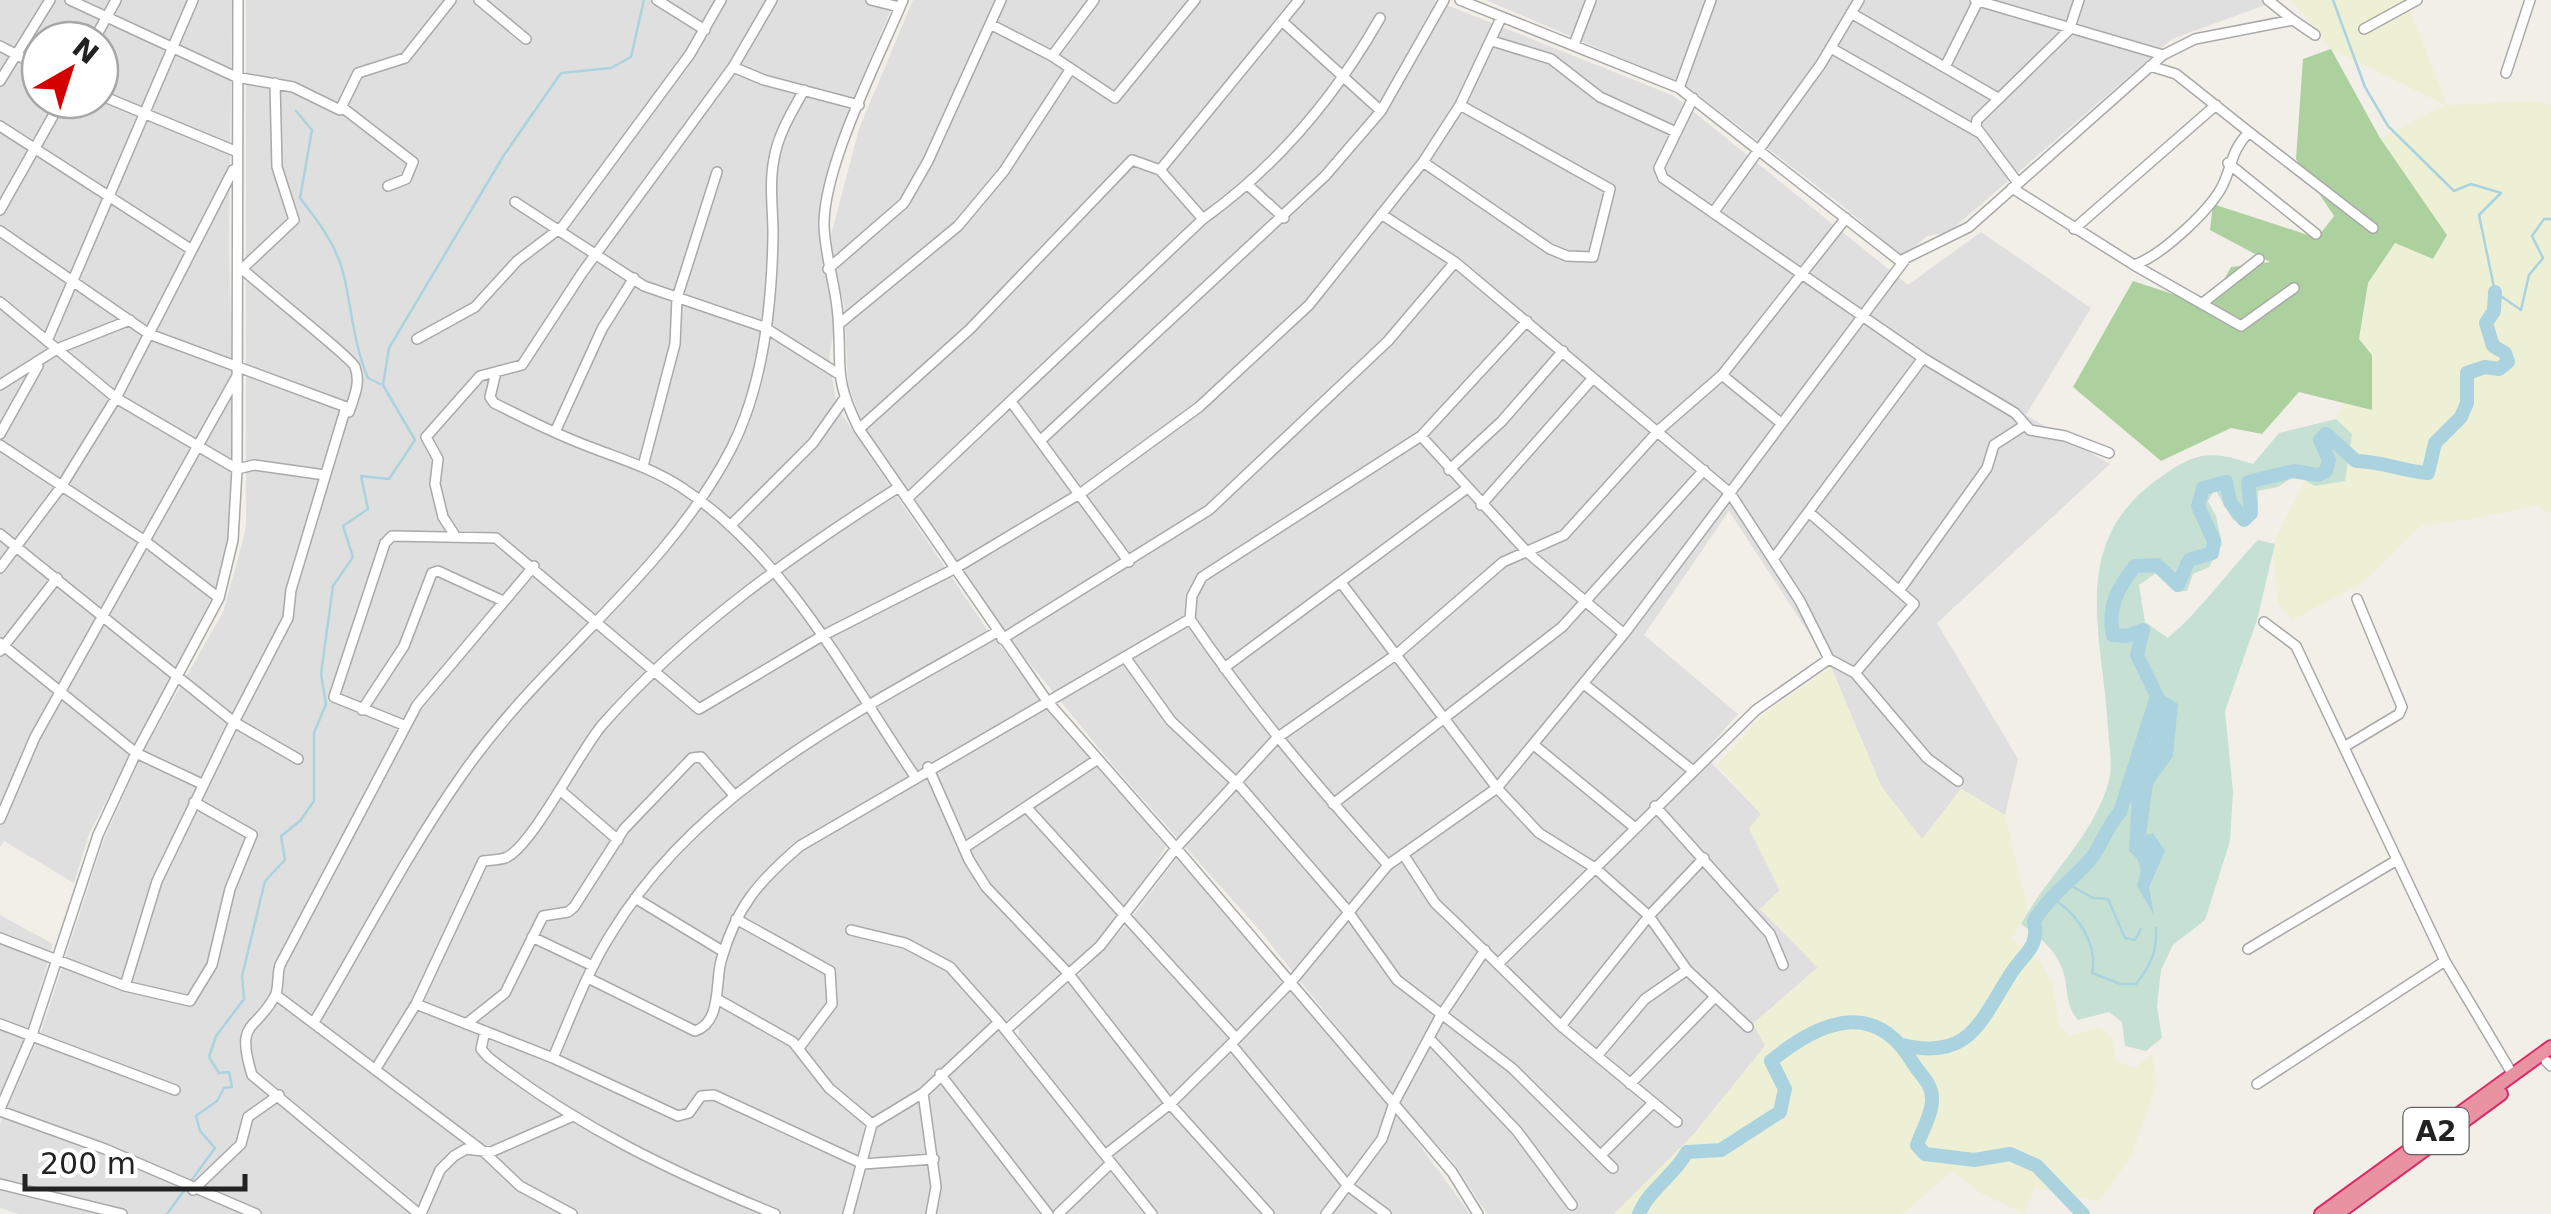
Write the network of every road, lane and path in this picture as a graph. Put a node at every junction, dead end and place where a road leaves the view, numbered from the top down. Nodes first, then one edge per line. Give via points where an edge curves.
1 (50, 0) edge
2 (70, 0) edge
3 (116, 0) edge
4 (193, 0) edge
5 (238, 0) edge
6 (452, 0) edge
7 (478, 0) edge
8 (657, 0) edge
9 (721, 0) edge
10 (772, 0) edge
11 (871, 0) edge
12 (1001, 0) edge
13 (1094, 0) edge
14 (1195, 0) edge
15 (1298, 0) edge
16 (1444, 0) edge
17 (1460, 0) edge
18 (1591, 0) edge
19 (1711, 0) edge
20 (1859, 0) edge
21 (1976, 0) edge
22 (2079, 0) edge
23 (2268, 0) edge
24 (2416, 0) edge
25 (2530, 0) edge
26 (901, 4) edge
27 (1851, 13) junction
28 (107, 16) junction
29 (1380, 18) dead end
30 (1501, 18) junction
31 (105, 20) edge
32 (2292, 20) junction
33 (1283, 22) junction
34 (990, 24) junction
35 (2364, 29) dead end
36 (705, 30) junction
37 (2069, 30) junction
38 (2315, 36) dead end
39 (526, 39) dead end
40 (1492, 41) junction
41 (1575, 42) junction
42 (0, 46) edge
43 (171, 48) junction
44 (1831, 48) junction
45 (16, 54) junction
46 (2163, 55) junction
47 (20, 56) edge
48 (1052, 56) junction
49 (2150, 66) junction
50 (733, 67) junction
51 (1944, 67) junction
52 (1070, 70) junction
53 (2506, 73) dead end
54 (236, 77) junction
55 (1347, 77) junction
56 (0, 81) edge
57 (275, 83) junction
58 (1679, 88) junction
59 (804, 90) junction
60 (1996, 97) junction
61 (1694, 98) junction
62 (120, 104) edge
63 (859, 105) junction
64 (1460, 105) junction
65 (2216, 106) junction
66 (343, 108) junction
67 (1381, 110) junction
68 (144, 114) junction
69 (51, 120) edge
70 (0, 126) edge
71 (1676, 132) junction
72 (2249, 132) junction
73 (1981, 134) junction
74 (35, 150) junction
75 (235, 150) junction
76 (1761, 150) junction
77 (1423, 162) junction
78 (2228, 163) junction
79 (234, 167) junction
80 (1160, 170) junction
81 (717, 172) dead end
82 (2015, 185) junction
83 (388, 186) dead end
84 (1249, 186) junction
85 (108, 199) junction
86 (515, 202) dead end
87 (0, 210) edge
88 (1713, 213) junction
89 (1380, 214) junction
90 (1284, 218) junction
91 (1846, 218) junction
92 (1203, 219) junction
93 (2373, 228) dead end
94 (2074, 229) junction
95 (559, 230) junction
96 (0, 231) edge
97 (2316, 234) dead end
98 (192, 250) junction
99 (597, 252) junction
100 (2259, 259) dead end
101 (1904, 261) junction
102 (1455, 262) junction
103 (239, 266) junction
104 (2134, 266) junction
105 (828, 269) junction
106 (1801, 274) junction
107 (634, 278) junction
108 (72, 282) junction
109 (2294, 288) dead end
110 (678, 298) junction
111 (0, 302) edge
112 (2204, 302) junction
113 (1862, 316) junction
114 (130, 320) junction
115 (1526, 321) junction
116 (838, 324) junction
117 (764, 327) junction
118 (149, 334) junction
119 (417, 339) dead end
120 (48, 341) junction
121 (57, 350) junction
122 (1563, 351) junction
123 (1923, 358) junction
124 (237, 363) junction
125 (39, 364) junction
126 (496, 372) junction
127 (837, 373) junction
128 (1722, 375) junction
129 (237, 376) junction
130 (1593, 378) junction
131 (0, 385) edge
132 (116, 398) junction
133 (844, 399) junction
134 (1012, 402) junction
135 (348, 414) junction
136 (1780, 423) junction
137 (2024, 425) junction
138 (859, 429) junction
139 (1659, 430) junction
140 (555, 432) junction
141 (0, 434) edge
142 (1421, 436) junction
143 (1041, 440) junction
144 (0, 445) edge
145 (198, 448) junction
146 (2109, 453) dead end
147 (643, 466) junction
148 (237, 469) junction
149 (1450, 470) junction
150 (1704, 470) junction
151 (325, 475) junction
152 (61, 487) junction
153 (899, 487) junction
154 (1466, 489) junction
155 (1081, 493) junction
156 (1730, 493) junction
157 (907, 499) junction
158 (698, 501) junction
159 (1481, 505) junction
160 (1811, 514) junction
161 (730, 526) junction
162 (0, 534) edge
163 (454, 534) junction
164 (145, 540) junction
165 (17, 546) junction
166 (1526, 552) junction
167 (1774, 558) junction
168 (1129, 562) junction
169 (534, 566) junction
170 (0, 568) edge
171 (956, 568) junction
172 (774, 574) junction
173 (56, 578) junction
174 (1342, 584) junction
175 (1900, 591) junction
176 (219, 598) junction
177 (2358, 599) dead end
178 (504, 601) junction
179 (1585, 601) junction
180 (104, 616) junction
181 (1190, 619) junction
182 (596, 620) junction
183 (2264, 622) dead end
184 (1624, 634) junction
185 (1000, 635) junction
186 (822, 636) junction
187 (1, 647) edge
188 (1398, 654) junction
189 (1124, 658) junction
190 (1829, 660) junction
191 (1224, 668) junction
192 (652, 670) junction
193 (1856, 674) junction
194 (178, 678) junction
195 (1584, 684) junction
196 (61, 694) junction
197 (1047, 700) junction
198 (868, 706) junction
199 (362, 710) junction
200 (1445, 716) junction
201 (234, 722) junction
202 (406, 726) junction
203 (1278, 738) junction
204 (1534, 745) junction
205 (2344, 747) junction
206 (136, 754) junction
207 (1098, 759) junction
208 (298, 760) dead end
209 (928, 767) junction
210 (1692, 770) junction
211 (914, 775) junction
212 (1958, 781) dead end
213 (202, 784) junction
214 (1239, 784) junction
215 (1497, 788) junction
216 (560, 790) junction
217 (734, 795) junction
218 (194, 802) junction
219 (1333, 804) junction
220 (1654, 806) junction
221 (1028, 809) junction
222 (0, 819) edge
223 (1634, 827) junction
224 (618, 840) junction
225 (964, 848) junction
226 (1176, 848) junction
227 (1403, 854) junction
228 (1704, 858) junction
229 (2397, 860) junction
230 (1388, 865) junction
231 (1596, 868) junction
232 (634, 898) junction
233 (1347, 910) junction
234 (1126, 916) junction
235 (1649, 916) junction
236 (736, 918) junction
237 (851, 930) dead end
238 (532, 937) junction
239 (0, 938) edge
240 (2248, 949) dead end
241 (1486, 950) junction
242 (724, 952) junction
243 (1500, 962) junction
244 (2445, 962) junction
245 (55, 963) junction
246 (1782, 965) dead end
247 (592, 966) junction
248 (1687, 970) junction
249 (1068, 974) junction
250 (590, 979) junction
251 (1292, 980) junction
252 (124, 986) junction
253 (276, 995) junction
254 (1715, 997) junction
255 (716, 999) junction
256 (416, 1004) junction
257 (1440, 1017) junction
258 (314, 1022) junction
259 (0, 1024) edge
260 (466, 1024) junction
261 (1003, 1026) junction
262 (1561, 1026) junction
263 (1748, 1026) dead end
264 (485, 1032) junction
265 (32, 1035) junction
266 (1429, 1038) junction
267 (1233, 1041) junction
268 (2551, 1047) edge
269 (799, 1048) junction
270 (1597, 1056) junction
271 (553, 1058) junction
272 (2549, 1061) edge
273 (375, 1070) junction
274 (940, 1074) junction
275 (2513, 1075) junction
276 (1630, 1084) junction
277 (2257, 1084) dead end
278 (174, 1090) dead end
279 (923, 1093) junction
280 (279, 1095) junction
281 (1653, 1102) junction
282 (1394, 1103) junction
283 (1170, 1104) junction
284 (0, 1110) edge
285 (571, 1117) junction
286 (1677, 1122) dead end
287 (872, 1124) junction
288 (482, 1151) junction
289 (1601, 1155) junction
290 (934, 1159) junction
291 (1108, 1159) junction
292 (863, 1164) junction
293 (1613, 1168) dead end
294 (0, 1184) edge
295 (1348, 1186) junction
296 (186, 1187) junction
297 (1572, 1206) dead end
298 (749, 1209) edge
299 (122, 1214) edge
300 (256, 1214) edge
301 (420, 1214) edge
302 (572, 1214) edge
303 (776, 1214) edge
304 (848, 1214) edge
305 (930, 1214) edge
306 (1048, 1214) edge
307 (1058, 1214) edge
308 (1152, 1214) edge
309 (1269, 1214) edge
310 (1326, 1214) edge
311 (1386, 1214) edge
312 (1478, 1214) edge
313 (2321, 1214) edge
314 (2337, 1214) edge

1 - 45 street
2 - 28 street
3 - 28 street
4 - 43 street
5 - 54 street
6 - 66 street via 405,58 358,73
7 - 39 street
8 - 36 street
9 - 36 street
10 - 50 street
11 - 26 street
12 - 34 street
13 - 48 street
14 - 52 street via 1119,97 1108,98
15 - 33 street
16 - 67 street
17 - 30 street
18 - 41 street
19 - 58 street
20 - 27 street
21 - 37 street
21 - 51 street
22 - 37 street
23 - 32 street
24 - 35 street
25 - 53 street
26 - 63 street
27 - 44 street
27 - 51 street
28 - 31 street
28 - 43 street
29 - 55 street
30 - 40 street
30 - 41 street
32 - 38 street
32 - 46 street via 2196,39
33 - 55 street
33 - 80 street
34 - 48 street
34 - 105 street via 904,203
36 - 95 street
37 - 46 street
37 - 60 street
40 - 64 street
40 - 71 street via 1552,60 1600,97
41 - 58 street
42 - 45 street
43 - 54 street
43 - 68 street
44 - 73 street
44 - 76 street
45 - 47 street
45 - 56 street
46 - 49 street
48 - 52 street
49 - 65 street via 2176,74
49 - 82 street
50 - 59 street
50 - 99 street
51 - 60 street
52 - 116 street via 1004,171 958,226
54 - 57 street
54 - 75 street
55 - 67 street
55 - 84 street
57 - 66 street
57 - 103 street via 277,167 294,220
58 - 61 street
59 - 63 street
59 - 117 street via 774,157
60 - 73 street via 1977,120
61 - 71 street
61 - 76 street
62 - 68 street
63 - 105 street via 826,207
64 - 77 street
64 - 77 street via 1610,188 1593,257 1550,249
65 - 72 street
65 - 94 street
66 - 83 street via 413,162 406,179
67 - 90 street
68 - 75 street
68 - 85 street
69 - 74 street
70 - 74 street
71 - 88 street via 1658,172
72 - 78 street
72 - 93 street
73 - 82 street
74 - 85 street
74 - 87 street
75 - 79 street
76 - 88 street
76 - 91 street
77 - 89 street
78 - 97 street
78 - 104 street via 2226,180 2203,213
79 - 98 street
79 - 103 street
80 - 92 street
80 - 138 street via 1140,159 1123,166 970,329
81 - 110 street
82 - 94 street
82 - 101 street via 1969,227
84 - 90 street
84 - 92 street
85 - 98 street
85 - 108 street
86 - 95 street
88 - 106 street
89 - 102 street
89 - 155 street via 1309,305 1227,382
90 - 143 street
91 - 101 street
91 - 106 street
92 - 134 street
94 - 104 street
95 - 99 street
95 - 119 street via 516,260 475,307
96 - 108 street
98 - 118 street
99 - 107 street
99 - 126 street via 522,365
100 - 112 street
101 - 113 street
102 - 115 street
102 - 168 street via 1388,341 1291,436 1208,510
103 - 124 street
103 - 135 street via 353,361 358,384
104 - 112 street
105 - 116 street
106 - 113 street
106 - 128 street
107 - 110 street
107 - 140 street via 602,328
108 - 114 street
108 - 120 street
109 - 112 street via 2241,326
110 - 117 street
110 - 147 street via 676,344
111 - 120 street
113 - 123 street
113 - 136 street
114 - 118 street
114 - 121 street
115 - 122 street
115 - 142 street
116 - 127 street
117 - 127 street
117 - 158 street via 743,422
118 - 124 street
118 - 132 street
120 - 121 street
121 - 125 street
121 - 132 street
122 - 130 street
122 - 149 street
123 - 137 street via 2015,413
123 - 160 street
124 - 129 street
124 - 135 street via 342,404
125 - 131 street
125 - 141 street
126 - 140 street via 491,401
126 - 163 street via 480,376 426,437 438,459 435,484 443,517
127 - 133 street
128 - 136 street
128 - 139 street
129 - 145 street
129 - 148 street
130 - 139 street
130 - 159 street
132 - 145 street
132 - 152 street
133 - 138 street
133 - 161 street via 813,443
134 - 143 street
134 - 157 street
135 - 151 street
136 - 156 street
137 - 146 street
137 - 175 street via 1994,445 1988,468
138 - 153 street
139 - 150 street
139 - 166 street via 1564,535
140 - 147 street
142 - 149 street
142 - 181 street via 1202,577
143 - 155 street
144 - 152 street
145 - 148 street
145 - 164 street
147 - 158 street
148 - 151 street via 254,464
148 - 176 street via 233,540
149 - 154 street
150 - 156 street
150 - 179 street
151 - 201 street via 288,618
152 - 164 street
152 - 165 street
153 - 157 street
153 - 172 street
154 - 159 street
154 - 174 street
155 - 168 street
155 - 171 street
156 - 167 street
156 - 184 street
157 - 171 street
158 - 161 street
158 - 182 street via 657,558
159 - 166 street
160 - 167 street
160 - 175 street
161 - 172 street
162 - 165 street
163 - 169 street via 496,538
163 - 199 street via 392,536 385,542 334,697
164 - 176 street
164 - 180 street
165 - 170 street
165 - 173 street
166 - 179 street
166 - 188 street via 1503,562
167 - 190 street
168 - 185 street
169 - 178 street
169 - 182 street
171 - 185 street
171 - 186 street
172 - 186 street
172 - 192 street
173 - 180 street
173 - 187 street
174 - 188 street
174 - 191 street
175 - 193 street via 1914,610
176 - 194 street
177 - 205 street via 2402,706
178 - 199 street via 432,574 404,646
178 - 202 street via 440,673
179 - 184 street
179 - 200 street via 1525,660
180 - 194 street
180 - 196 street
181 - 189 street
181 - 191 street
182 - 192 street
182 - 258 street via 462,774
183 - 205 street via 2296,646
184 - 195 street
185 - 197 street
185 - 198 street
186 - 192 street via 699,710
186 - 198 street
187 - 196 street
188 - 200 street
188 - 203 street
189 - 197 street
189 - 214 street via 1172,721
190 - 193 street
190 - 210 street via 1756,710
191 - 203 street
192 - 216 street via 599,728
193 - 212 street via 1926,758
194 - 201 street
194 - 206 street
195 - 204 street
195 - 210 street
196 - 206 street
196 - 222 street
197 - 207 street
197 - 209 street
198 - 211 street
198 - 217 street
199 - 202 street
200 - 215 street
200 - 219 street
201 - 208 street
201 - 213 street
202 - 253 street via 280,964
203 - 214 street
203 - 219 street
204 - 215 street
204 - 223 street
205 - 229 street
206 - 213 street
206 - 245 street via 88,862
207 - 221 street
207 - 226 street
209 - 211 street
209 - 225 street
210 - 220 street
211 - 236 street via 800,846 758,882
213 - 218 street
214 - 226 street
214 - 233 street
215 - 227 street
215 - 231 street via 1540,833
216 - 224 street
216 - 256 street via 513,854 483,862
217 - 224 street via 696,756
217 - 232 street
218 - 252 street via 158,881
218 - 252 street via 252,835 230,889 212,965 190,1001
219 - 230 street
220 - 223 street
220 - 228 street
221 - 225 street
221 - 234 street
223 - 231 street
224 - 238 street via 574,907 543,916
225 - 249 street via 986,887
226 - 234 street
226 - 251 street
227 - 230 street
227 - 241 street via 1436,902
228 - 235 street
228 - 246 street via 1770,934
229 - 240 street
229 - 244 street
230 - 233 street
231 - 235 street
231 - 243 street
232 - 242 street
232 - 247 street
233 - 251 street
233 - 257 street via 1396,980
234 - 249 street
234 - 267 street
235 - 248 street
235 - 262 street
236 - 242 street
236 - 269 street via 830,971 832,1004
237 - 261 street via 933,956
238 - 247 street
238 - 260 street via 505,993
239 - 245 street
241 - 243 street
241 - 257 street
242 - 255 street
243 - 262 street
244 - 275 street
244 - 277 street
245 - 252 street
245 - 265 street
247 - 250 street
248 - 254 street
248 - 270 street via 1644,998
249 - 261 street
249 - 283 street
250 - 255 street via 696,1031 711,1019
250 - 271 street
251 - 267 street
251 - 282 street
253 - 258 street
253 - 280 street via 249,1028 246,1048 252,1075
254 - 263 street
254 - 276 street
255 - 269 street
256 - 260 street
256 - 273 street
257 - 266 street
257 - 289 street via 1512,1068
258 - 273 street
259 - 265 street
260 - 264 street
261 - 274 street
261 - 291 street
262 - 270 street
264 - 271 street
264 - 285 street via 481,1049 488,1057
265 - 278 street
265 - 284 street
266 - 282 street
266 - 297 street via 1516,1131
267 - 283 street
267 - 295 street
268 - 275 highway, A2
269 - 287 street via 828,1088
270 - 276 street
271 - 292 street via 678,1116 701,1096 714,1096
272 - 314 highway, A2
273 - 288 street
274 - 279 street
274 - 306 street
275 - 313 highway, A2
276 - 281 street
279 - 287 street
279 - 290 street
280 - 296 street via 248,1117 241,1144
280 - 301 street
281 - 286 street
281 - 289 street
282 - 295 street via 1382,1140
282 - 312 street
283 - 291 street
283 - 309 street
284 - 296 street
285 - 288 street
285 - 298 street
287 - 292 street
288 - 301 street via 466,1149 440,1170
288 - 302 street via 520,1186
289 - 293 street
290 - 292 street
290 - 305 street
291 - 307 street
291 - 308 street
292 - 304 street
294 - 299 street
295 - 310 street
295 - 311 street
296 - 300 street
298 - 303 street

